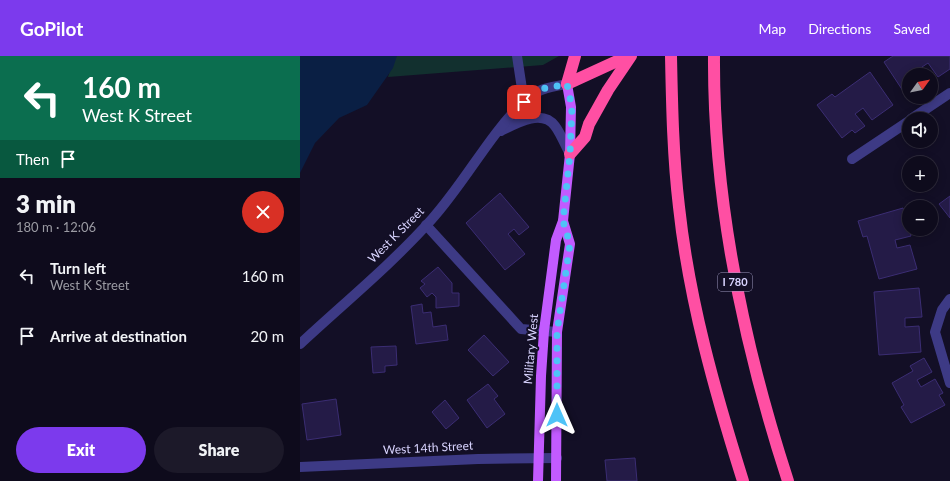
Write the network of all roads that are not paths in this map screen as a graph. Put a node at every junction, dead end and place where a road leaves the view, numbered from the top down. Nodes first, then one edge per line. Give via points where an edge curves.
1 (517, 56) edge
2 (575, 56) edge
3 (628, 56) edge
4 (632, 56) edge
5 (671, 56) edge
6 (714, 56) edge
7 (567, 84) junction
8 (950, 93) edge
9 (524, 102) junction
10 (922, 112) edge
11 (902, 125) edge
12 (497, 133) junction
13 (570, 154) junction
14 (852, 159) dead end
15 (563, 221) junction
16 (426, 225) junction
17 (950, 299) edge
18 (544, 331) junction
19 (557, 332) junction
20 (300, 344) edge
21 (950, 383) edge
22 (538, 458) junction
23 (557, 458) junction
24 (300, 467) edge
25 (538, 481) edge
26 (556, 481) edge
27 (743, 481) edge
28 (788, 481) edge

1 - 9 street
2 - 7 highway
3 - 7 highway
4 - 13 highway via 608,90 585,137
5 - 27 highway via 679,208 696,309 716,393
6 - 28 highway, I 780 via 718,161 726,235 754,365
7 - 9 street, West K Street via 541,89
7 - 13 main road, Military West via 572,107
8 - 10 street
9 - 12 street, West K Street
11 - 14 street
12 - 13 street, West K Street via 526,119 547,120 555,125
12 - 16 street, West K Street
13 - 15 main road, Military West
15 - 18 main road, Military West via 556,240
15 - 19 main road, Military West via 570,244
16 - 18 street via 521,329
16 - 20 street, West K Street
17 - 21 street via 942,310 935,332
18 - 19 street
18 - 22 main road, Military West
19 - 23 main road, Military West
22 - 23 street, West 14th Street
22 - 24 street, West 14th Street via 478,458
22 - 25 main road, Military West
23 - 26 main road, Military West

